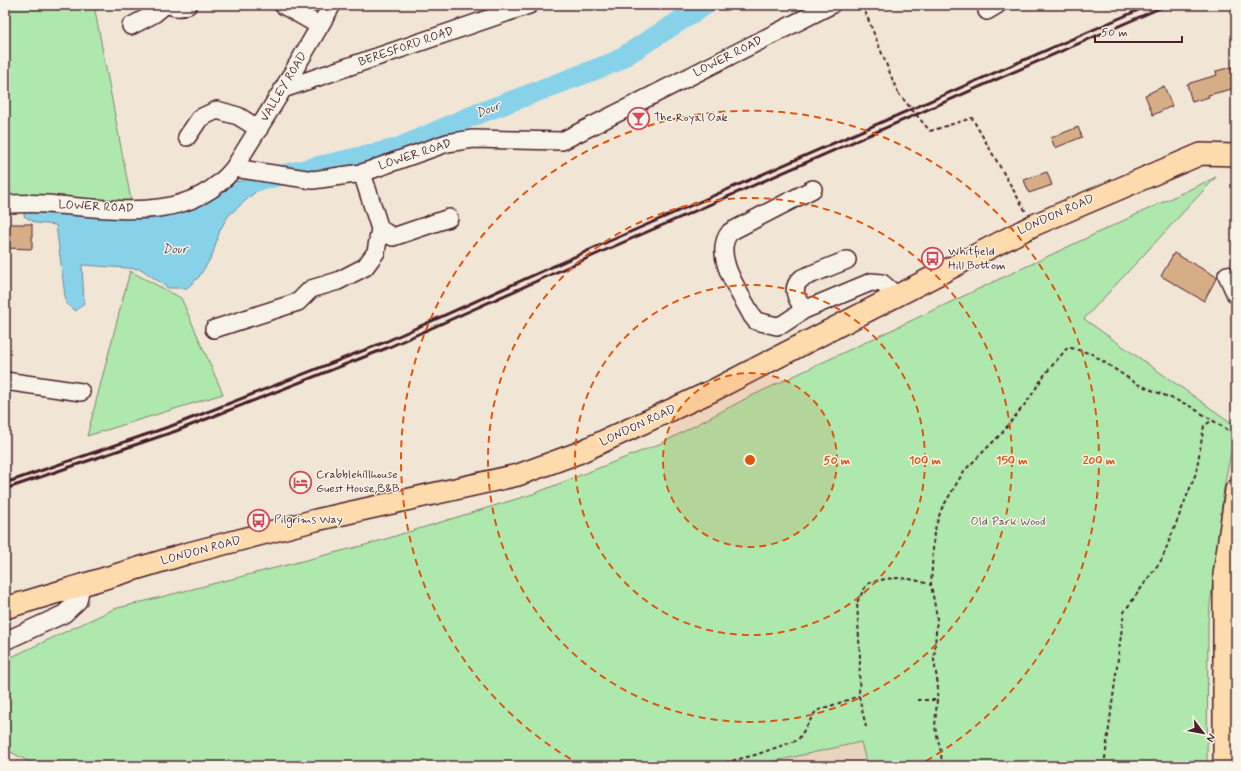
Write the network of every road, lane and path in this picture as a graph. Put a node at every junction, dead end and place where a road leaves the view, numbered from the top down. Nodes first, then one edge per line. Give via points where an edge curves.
1 (165, 5) edge
2 (169, 5) edge
3 (188, 5) edge
4 (283, 5) edge
5 (332, 5) edge
6 (529, 5) edge
7 (831, 5) edge
8 (865, 5) edge
9 (131, 26) dead end
10 (320, 26) junction
11 (284, 89) junction
12 (259, 129) junction
13 (187, 138) dead end
14 (1236, 155) edge
15 (234, 168) junction
16 (362, 173) junction
17 (813, 189) dead end
18 (5, 204) edge
19 (449, 218) dead end
20 (1034, 225) junction
21 (380, 230) junction
22 (847, 260) dead end
23 (1227, 275) dead end
24 (1236, 294) edge
25 (896, 295) junction
26 (804, 310) junction
27 (214, 329) dead end
28 (5, 381) edge
29 (81, 392) dead end
30 (1211, 421) junction
31 (1236, 435) edge
32 (1236, 490) edge
33 (930, 585) junction
34 (81, 586) junction
35 (5, 608) edge
36 (5, 641) edge
37 (859, 696) junction
38 (917, 700) dead end
39 (936, 700) junction
40 (866, 727) dead end
41 (712, 766) edge
42 (942, 766) edge
43 (1104, 766) edge
44 (1224, 766) edge

1 - 9 street
2 - 3 street via 174,8
4 - 10 street
5 - 10 street, VALLEY ROAD
6 - 11 street, BERESFORD ROAD
7 - 16 street, LOWER ROAD via 562,141 473,139 447,143
8 - 20 path, bridge via 864,9 898,93 930,131 972,118
10 - 11 street, VALLEY ROAD
11 - 12 street, VALLEY ROAD
12 - 13 street via 238,116 217,110 200,118
12 - 15 street, VALLEY ROAD
14 - 20 main road, LONDON ROAD via 1201,154
15 - 16 street, LOWER ROAD via 313,180
15 - 18 street, LOWER ROAD via 226,179 212,190 169,208 125,209
16 - 21 street
17 - 26 street via 730,232 724,239 723,248 726,265 756,321 777,326
19 - 21 street via 394,237
20 - 25 main road, LONDON ROAD
21 - 27 street via 376,252 365,267 338,281 311,289 298,302
22 - 26 street via 802,278 796,283 796,299
23 - 24 street
25 - 26 street via 882,283 871,282
25 - 34 main road, LONDON ROAD via 712,391 578,454 518,475 316,520 189,553
28 - 29 street
30 - 31 path
30 - 33 path via 1188,405 1137,384 1092,354 1068,346 1002,433 964,471 940,510 934,532
30 - 43 path via 1204,426 1196,473 1162,559 1124,612
32 - 44 main road via 1224,575
33 - 37 path via 913,578 886,578 867,584 856,602 860,657
33 - 39 path via 937,617 934,661 938,685
34 - 35 main road, LONDON ROAD
34 - 36 street via 78,601 64,614
37 - 40 path
37 - 41 path via 816,711 798,740
38 - 39 path
39 - 42 path via 935,727

